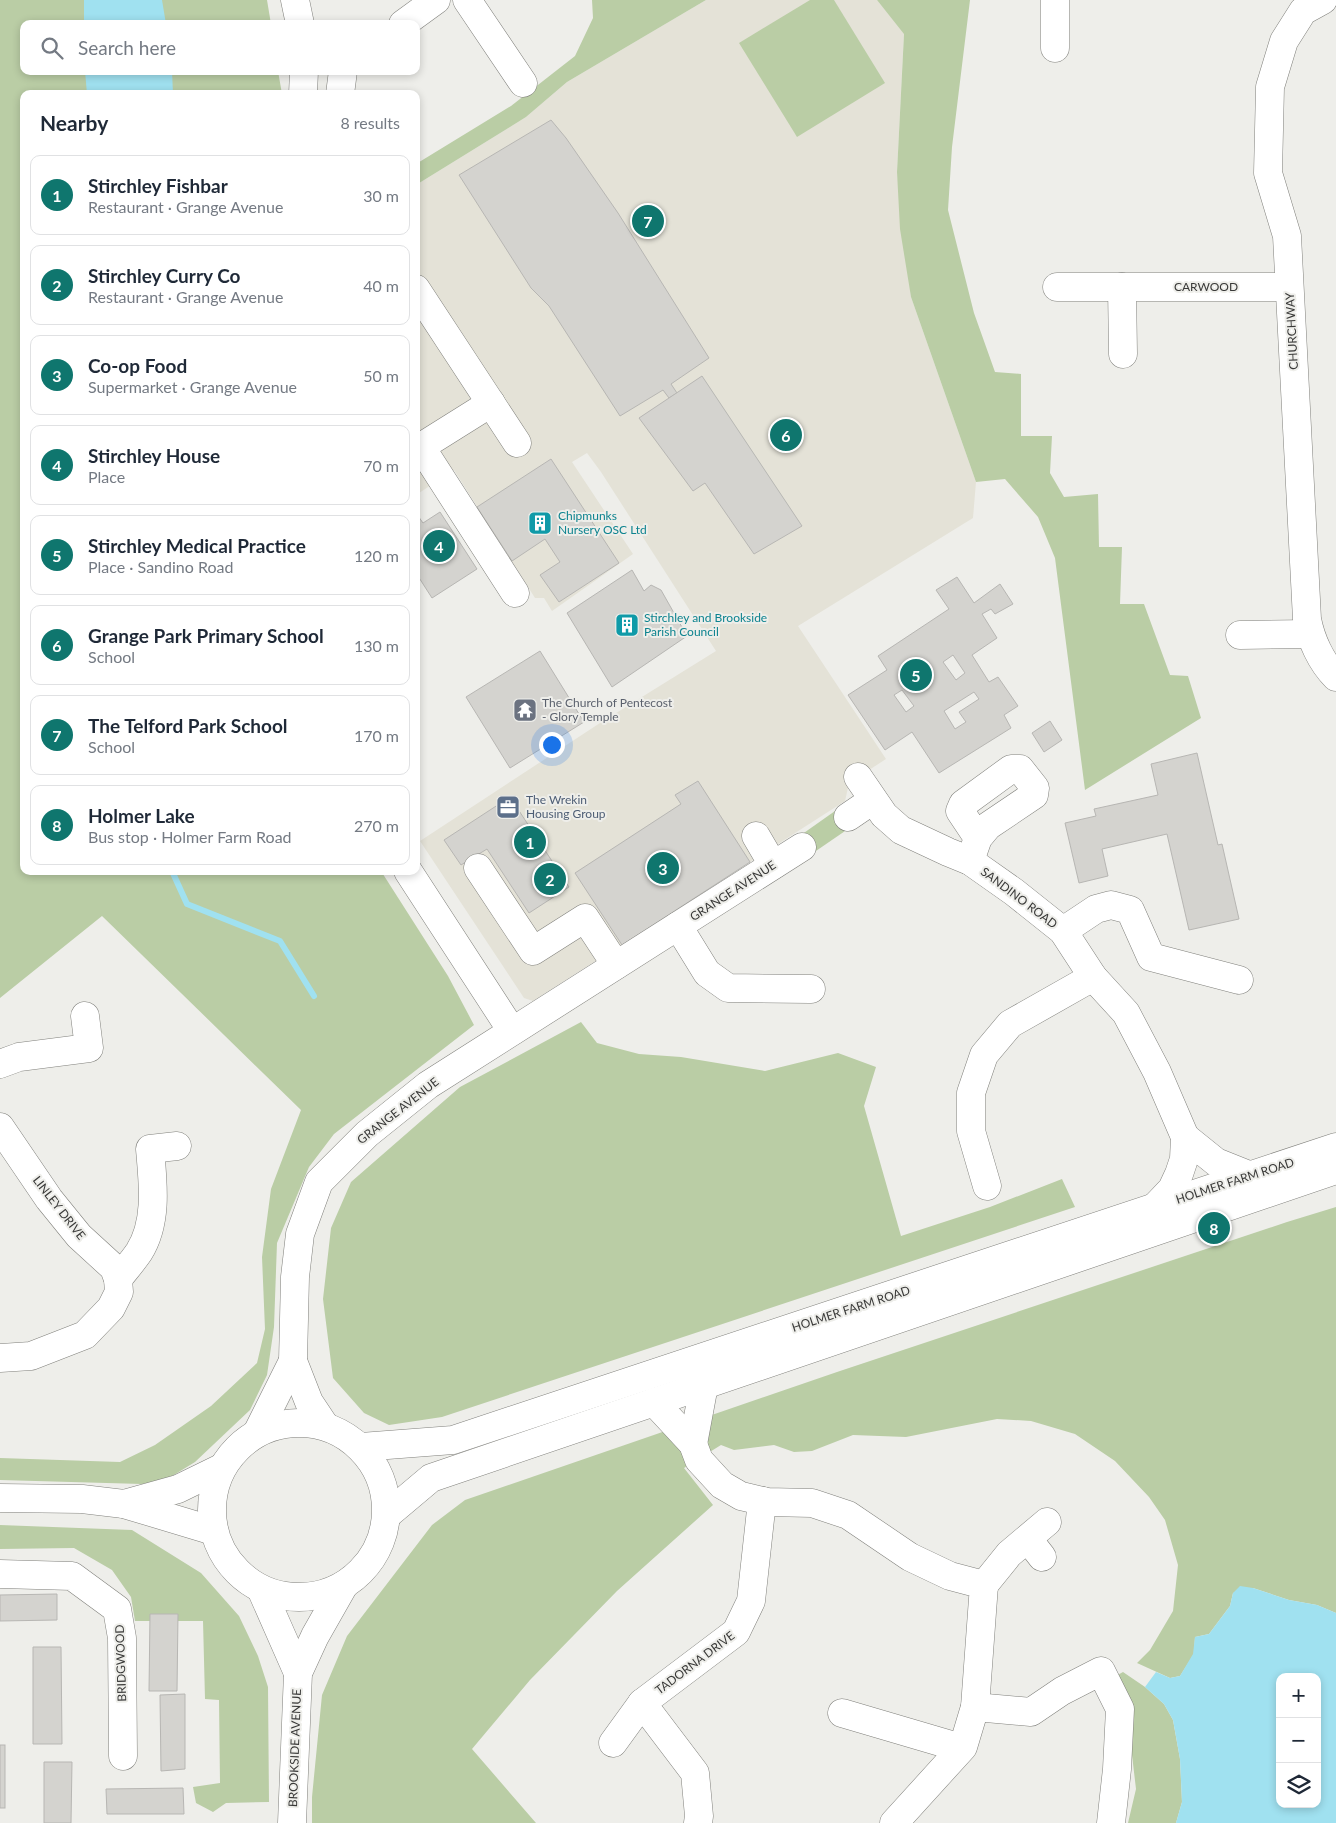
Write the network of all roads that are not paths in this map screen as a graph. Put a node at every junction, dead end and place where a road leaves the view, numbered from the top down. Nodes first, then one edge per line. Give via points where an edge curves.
1 (295, 0) edge
2 (436, 0) edge
3 (467, 0) edge
4 (1055, 0) edge
5 (1305, 4) edge
6 (299, 20) edge
7 (408, 20) edge
8 (1055, 48) dead end
9 (304, 75) edge
10 (342, 75) edge
11 (523, 83) dead end
12 (303, 90) edge
13 (341, 90) edge
14 (1057, 287) dead end
15 (1122, 287) junction
16 (1289, 287) junction
17 (420, 295) edge
18 (1123, 354) dead end
19 (491, 403) junction
20 (517, 443) dead end
21 (420, 447) edge
22 (420, 451) edge
23 (515, 593) dead end
24 (1310, 634) junction
25 (1240, 635) dead end
26 (1336, 677) edge
27 (858, 776) dead end
28 (874, 800) junction
29 (848, 817) dead end
30 (756, 836) dead end
31 (802, 847) dead end
32 (773, 865) junction
33 (478, 868) dead end
34 (411, 875) edge
35 (678, 926) junction
36 (1063, 931) junction
37 (616, 966) junction
38 (1093, 978) junction
39 (1239, 980) dead end
40 (811, 989) dead end
41 (85, 1016) dead end
42 (512, 1031) junction
43 (0, 1064) edge
44 (0, 1127) edge
45 (1185, 1137) junction
46 (177, 1146) dead end
47 (1336, 1147) edge
48 (1336, 1170) edge
49 (1251, 1176) junction
50 (987, 1186) dead end
51 (1153, 1208) junction
52 (118, 1280) junction
53 (0, 1358) edge
54 (293, 1361) junction
55 (704, 1385) junction
56 (654, 1402) junction
57 (325, 1426) junction
58 (257, 1433) junction
59 (693, 1444) junction
60 (361, 1448) junction
61 (221, 1468) junction
62 (0, 1498) edge
63 (762, 1501) junction
64 (124, 1504) junction
65 (387, 1515) junction
66 (214, 1531) junction
67 (1039, 1540) dead end
68 (0, 1574) edge
69 (984, 1584) junction
70 (344, 1585) junction
71 (261, 1589) junction
72 (298, 1674) junction
73 (642, 1703) junction
74 (975, 1707) junction
75 (842, 1713) dead end
76 (613, 1742) dead end
77 (961, 1748) junction
78 (123, 1756) dead end
79 (292, 1823) edge
80 (698, 1823) edge
81 (894, 1823) edge
82 (1111, 1823) edge

1 - 6 street
2 - 7 street
3 - 11 street
4 - 8 street
5 - 16 street, CHURCHWAY via 1284,41 1270,87 1268,173 1287,236
9 - 12 street
10 - 13 street
14 - 15 street, CARWOOD
15 - 16 street, CARWOOD
15 - 18 street
16 - 24 street, CHURCHWAY via 1306,619
17 - 19 street
19 - 20 street
19 - 21 street
22 - 23 street via 492,571
24 - 25 street
24 - 26 street, CHURCHWAY via 1327,669
27 - 28 street, SANDINO ROAD
28 - 29 street
28 - 36 street, SANDINO ROAD via 884,815 901,830 948,852 974,849 1014,892
30 - 32 street
31 - 32 street, GRANGE AVENUE
32 - 35 street, GRANGE AVENUE
33 - 37 street via 533,951 585,918
34 - 42 street
35 - 37 street, GRANGE AVENUE
35 - 40 street via 707,973 728,988
36 - 38 street, SANDINO ROAD
36 - 39 street via 1096,909 1111,905 1130,910 1151,957
37 - 42 street, GRANGE AVENUE
38 - 45 street, SANDINO ROAD via 1126,1013 1157,1072
38 - 50 street via 1010,1024 984,1055 971,1093 971,1131
41 - 43 street via 89,1048 19,1057
42 - 54 street, GRANGE AVENUE via 421,1091 367,1134 319,1182 300,1234 295,1277
44 - 52 street, LINLEY DRIVE via 49,1199 78,1236 114,1268
45 - 49 street, SANDINO ROAD via 1216,1162
45 - 51 street, SANDINO ROAD via 1184,1159 1179,1174 1172,1189
46 - 52 street via 150,1149 154,1188 150,1226 140,1252
47 - 49 street, HOLMER FARM ROAD
48 - 55 street, HOLMER FARM ROAD
49 - 51 street, HOLMER FARM ROAD
51 - 60 street, HOLMER FARM ROAD via 453,1440
52 - 53 street via 119,1292 111,1308 85,1336 31,1356
54 - 57 street, GRANGE AVENUE via 309,1402
54 - 58 street, GRANGE AVENUE
55 - 56 street, HOLMER FARM ROAD
55 - 59 street
56 - 59 street
56 - 65 street, HOLMER FARM ROAD via 431,1478
57 - 58 street via 302,1422 279,1424
57 - 60 street
58 - 61 street via 241,1444
59 - 63 street via 699,1460 722,1484 741,1496
60 - 65 street via 376,1467 385,1490
61 - 64 street via 178,1489
61 - 66 street via 211,1512
62 - 64 street via 82,1499
63 - 69 street via 812,1503 848,1516 910,1557 950,1576
63 - 73 street, TADORNA DRIVE via 751,1601 736,1632
64 - 66 street
65 - 70 street via 380,1543 366,1567
66 - 71 street via 231,1565
67 - 69 street via 1010,1554
68 - 78 street, BRIDGWOOD via 72,1576 117,1609 122,1638
69 - 74 street
70 - 71 street via 317,1596 289,1597
70 - 72 street, BROOKSIDE AVENUE
71 - 72 street, BROOKSIDE AVENUE
72 - 79 street, BROOKSIDE AVENUE
73 - 76 street, TADORNA DRIVE
73 - 80 street, TADORNA DRIVE via 696,1774
74 - 77 street
74 - 82 street via 1031,1712 1101,1671 1120,1709
75 - 77 street
77 - 81 street

